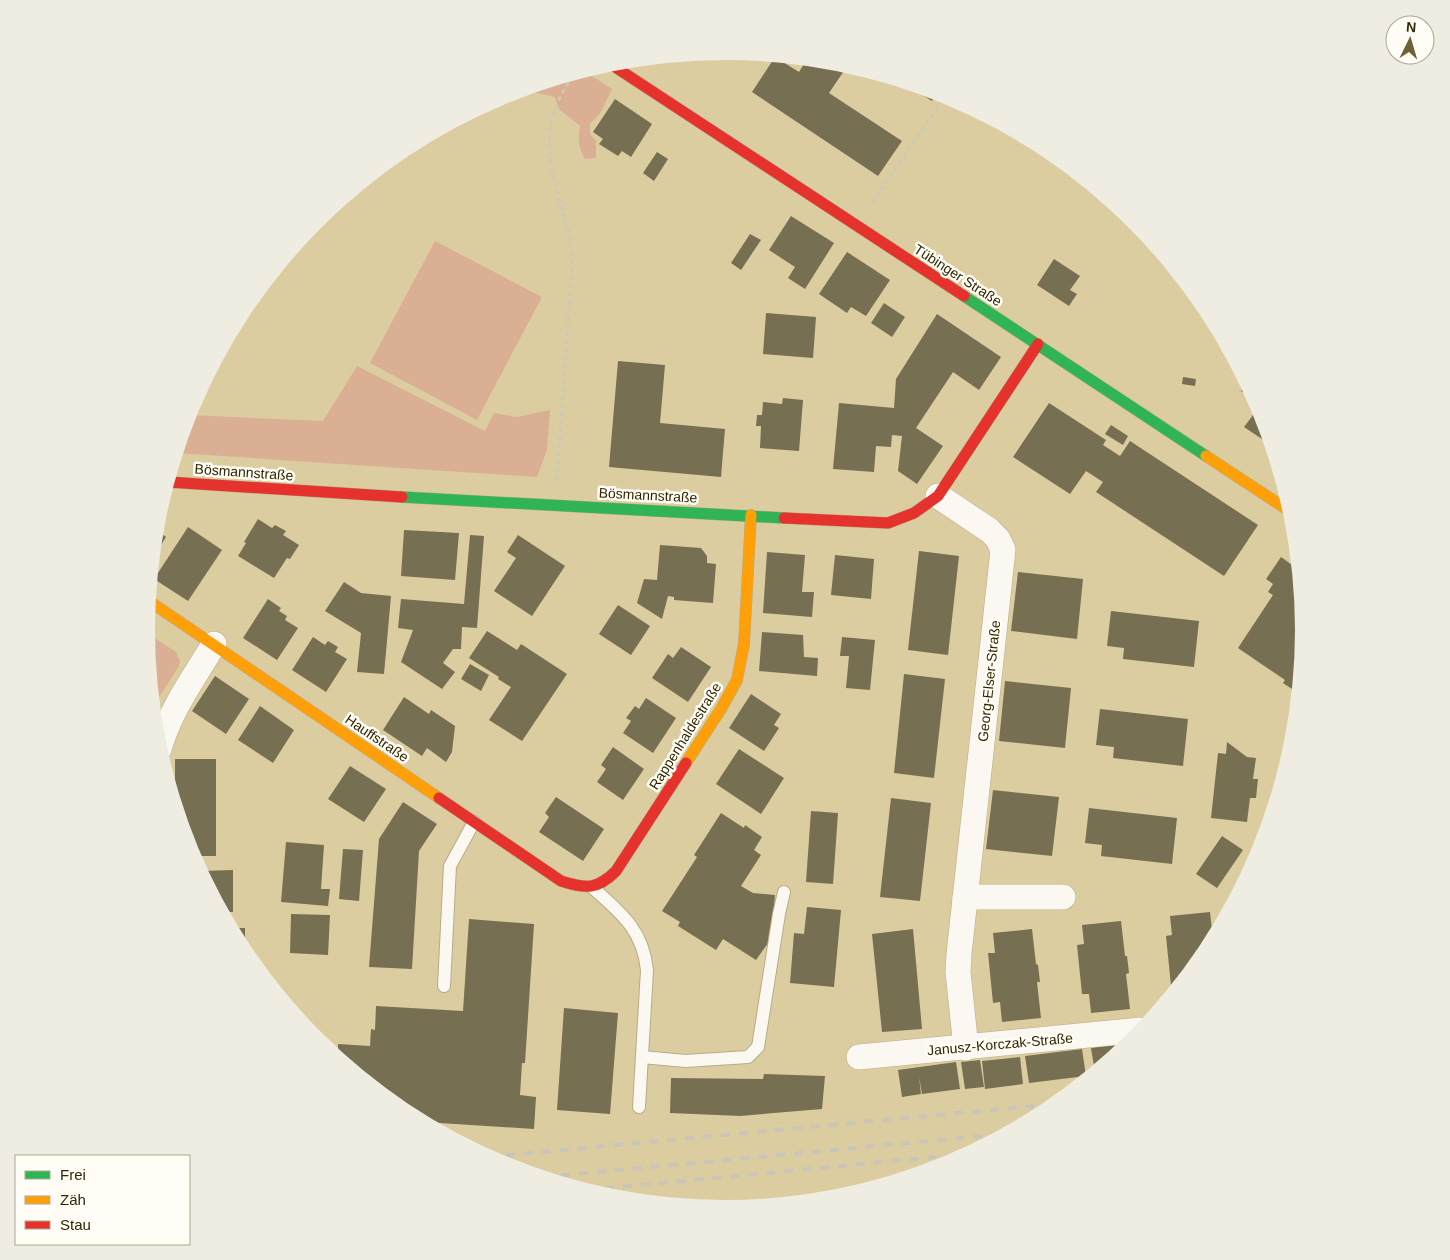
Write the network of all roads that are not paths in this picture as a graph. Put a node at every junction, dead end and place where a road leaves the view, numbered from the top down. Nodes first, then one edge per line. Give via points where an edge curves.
1 (618, 70) edge
2 (1038, 344) junction
3 (174, 482) edge
4 (938, 496) junction
5 (1281, 505) edge
6 (751, 515) junction
7 (156, 605) edge
8 (214, 644) junction
9 (165, 733) edge
10 (474, 822) junction
11 (593, 888) junction
12 (784, 892) dead end
13 (965, 897) junction
14 (1063, 897) dead end
15 (444, 986) dead end
16 (1130, 1031) edge
17 (966, 1048) junction
18 (642, 1057) junction
19 (859, 1057) dead end
20 (639, 1106) dead end

1 - 2 street, Tübinger Straße via 770,166
2 - 4 street, Bösmannstraße
2 - 5 street, Tübinger Straße
3 - 6 street, Bösmannstraße
4 - 6 street, Bösmannstraße via 907,518 888,523
4 - 13 street, Georg-Elser-Straße via 989,530 1003,550
6 - 11 street, Rappenhaldestraße via 744,644 737,680 616,871 606,882
7 - 8 street, Hauffstraße
8 - 9 street via 178,703
8 - 10 street, Hauffstraße
10 - 11 street, Hauffstraße via 561,881
10 - 15 lane via 450,866
11 - 18 lane via 630,925 646,956
12 - 18 lane via 758,1047 748,1057 685,1061
13 - 14 street
13 - 17 street, Georg-Elser-Straße via 958,972
16 - 17 street, Janusz-Korczak-Straße
17 - 19 street, Janusz-Korczak-Straße
18 - 20 lane

